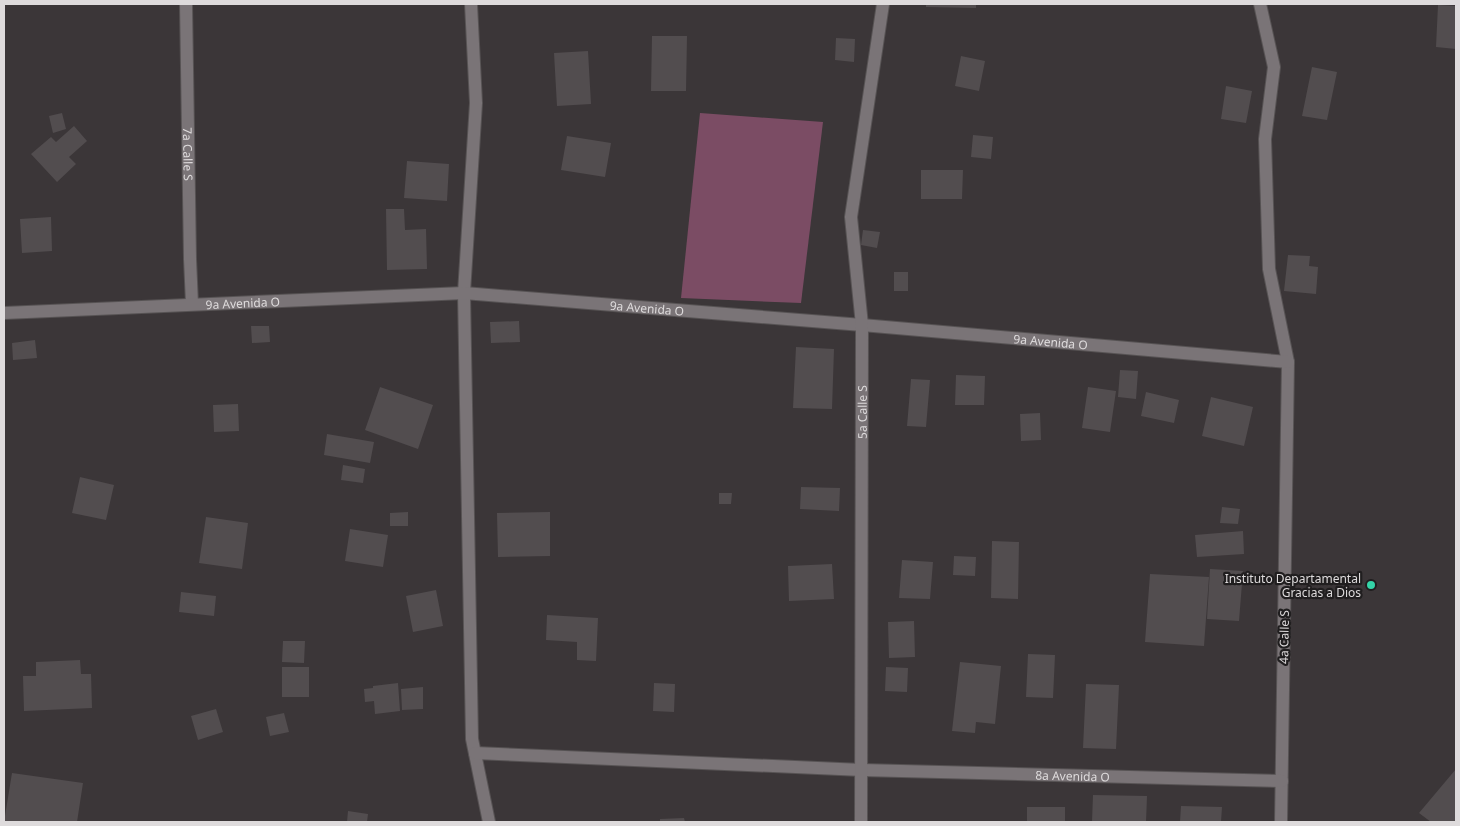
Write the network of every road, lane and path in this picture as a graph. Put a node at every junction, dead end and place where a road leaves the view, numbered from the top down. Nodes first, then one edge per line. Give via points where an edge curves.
1 (186, 4) edge
2 (471, 4) edge
3 (883, 4) edge
4 (1260, 4) edge
5 (464, 293) junction
6 (192, 304) junction
7 (4, 313) edge
8 (862, 325) junction
9 (1288, 362) junction
10 (475, 753) junction
11 (862, 770) junction
12 (1282, 781) junction
13 (489, 822) edge
14 (861, 822) edge
15 (1281, 822) edge

1 - 6 street, 7a Calle S
2 - 5 street via 476,103
3 - 8 street, 5a Calle S via 851,217
4 - 9 street, 4a Calle S via 1274,67 1265,139 1269,269
5 - 6 street, 9a Avenida O
5 - 8 street, 9a Avenida O
5 - 10 street
6 - 7 street, 9a Avenida O
8 - 9 street, 9a Avenida O
8 - 11 street, 5a Calle S
9 - 12 street, 4a Calle S
10 - 11 street, 8a Avenida O
10 - 13 street
11 - 12 street, 8a Avenida O
11 - 14 street, 5a Calle S
12 - 15 street, 4a Calle S

